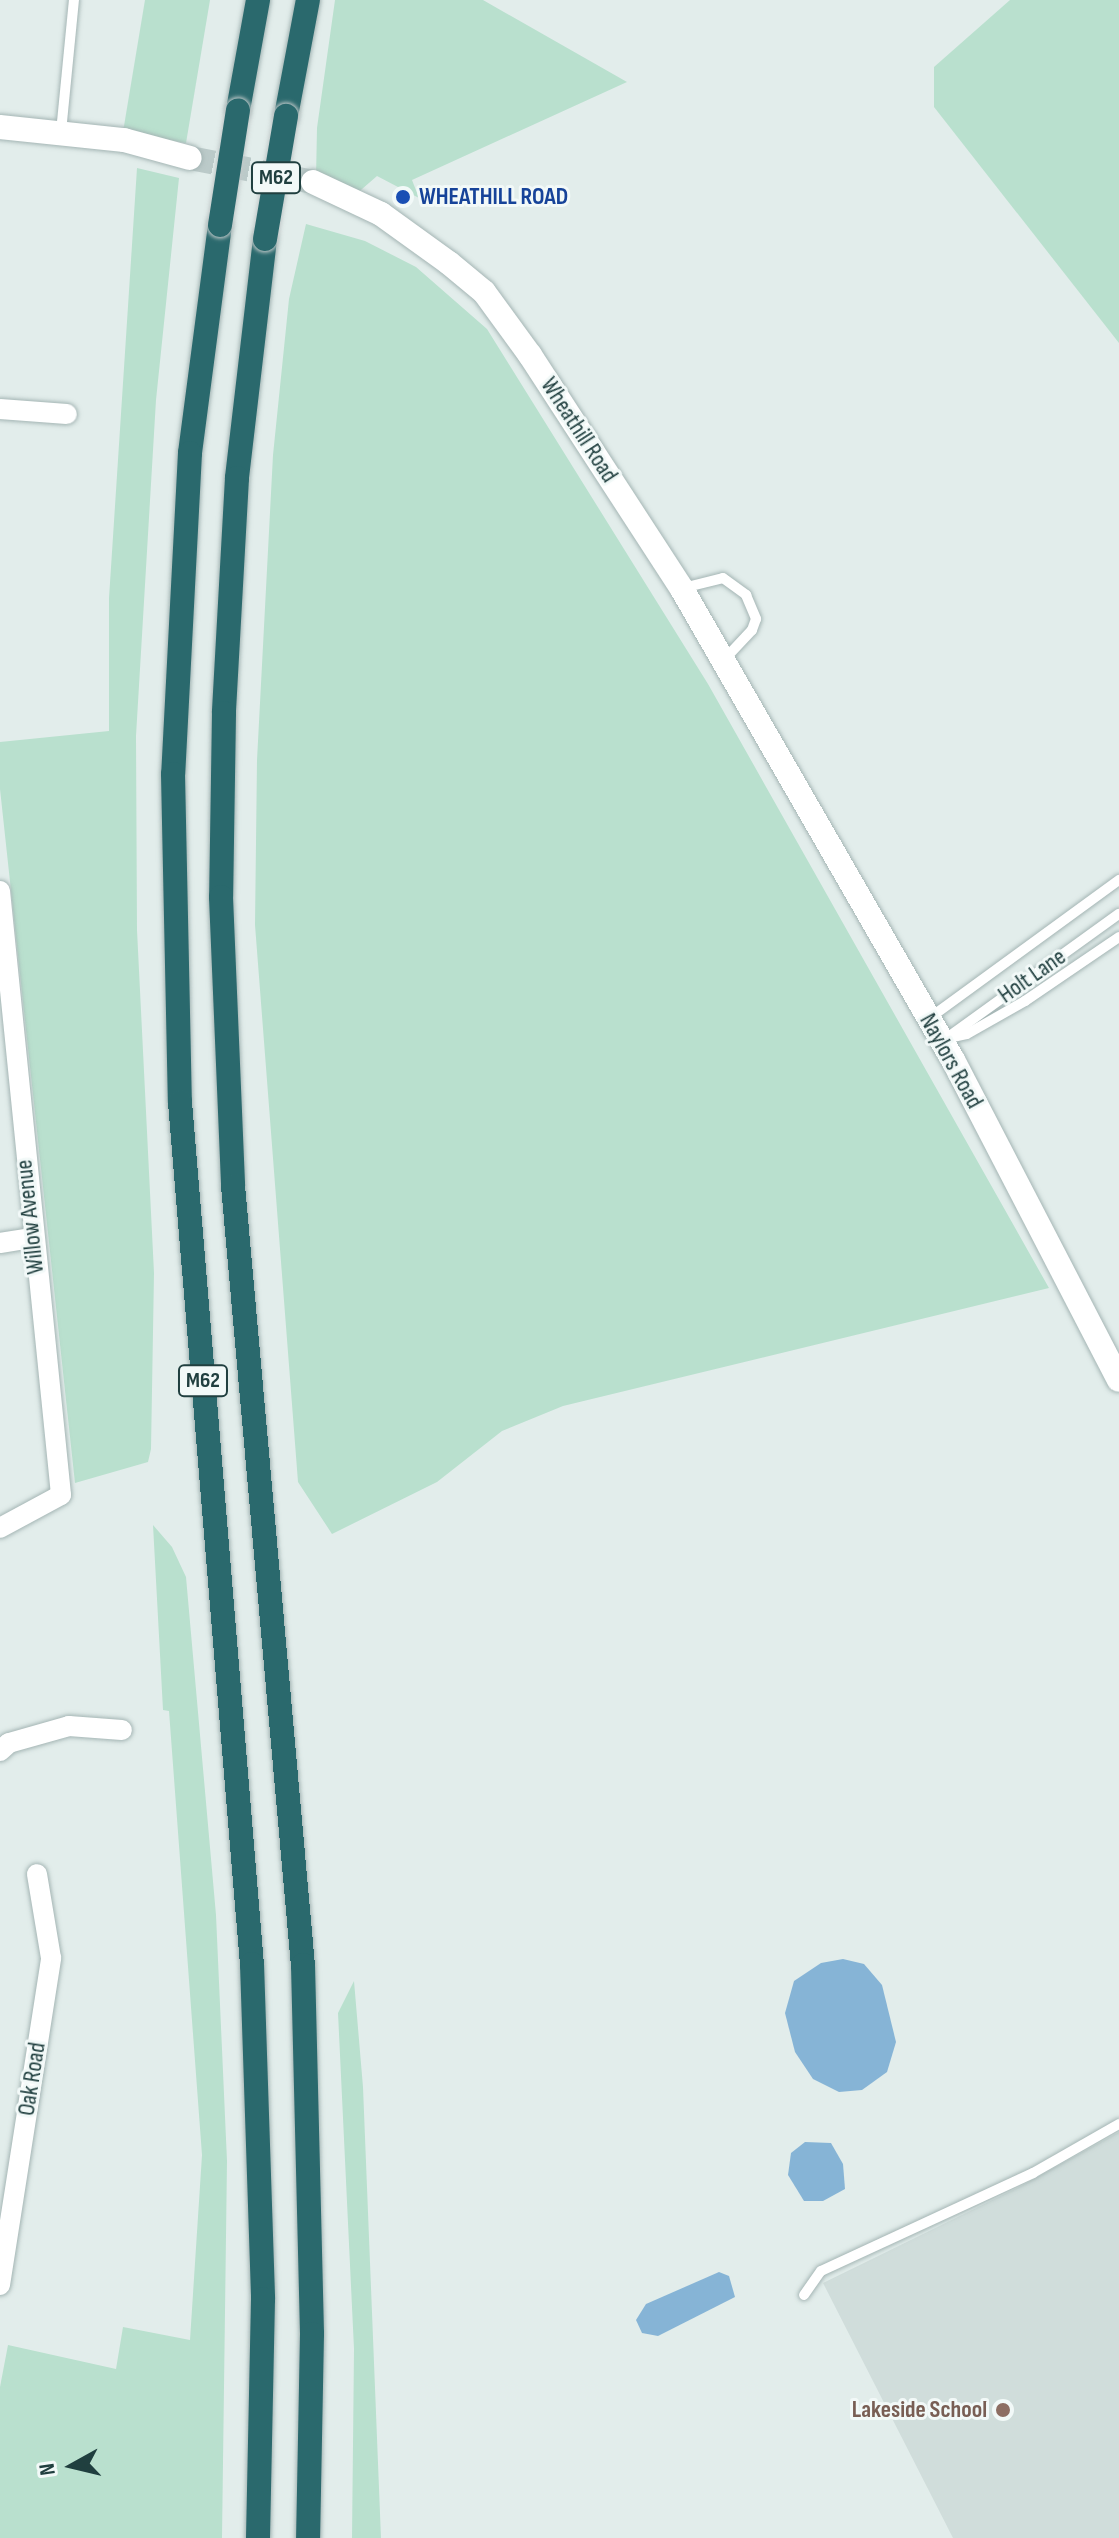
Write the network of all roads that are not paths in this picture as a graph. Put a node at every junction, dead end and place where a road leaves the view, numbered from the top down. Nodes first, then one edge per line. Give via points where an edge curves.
1 (74, 0) edge
2 (258, 0) edge
3 (308, 0) edge
4 (0, 127) edge
5 (61, 132) junction
6 (190, 158) tunnel mouth
7 (313, 182) tunnel mouth
8 (0, 409) edge
9 (67, 414) dead end
10 (682, 589) junction
11 (722, 661) junction
12 (772, 748) joint
13 (1119, 880) edge
14 (0, 891) edge
15 (1119, 914) edge
16 (1119, 937) edge
17 (5, 1016) edge
18 (929, 1018) junction
19 (944, 1040) junction
20 (31, 1238) junction
21 (0, 1243) edge
22 (1119, 1380) edge
23 (0, 1528) edge
24 (122, 1730) dead end
25 (0, 1751) edge
26 (37, 1874) dead end
27 (1119, 2124) edge
28 (0, 2285) edge
29 (804, 2295) dead end
30 (258, 2538) edge
31 (308, 2538) edge

1 - 5 lane
2 - 30 highway, M62, bridge via 220,225 190,453 173,790 180,1102 253,1979 263,2299
3 - 31 highway, M62, bridge via 265,239 237,478 224,713 221,897 233,1186 303,1965 312,2334
4 - 5 street
5 - 6 street via 124,140
7 - 10 street, Wheathill Road via 381,214 484,292
8 - 9 street
10 - 11 street, Wheathill Road
10 - 11 lane via 698,580 723,578 746,595 756,619
11 - 12 street, Wheathill Road
12 - 18 street, Naylors Road
13 - 18 lane
14 - 17 street, Willow Avenue
15 - 19 lane, Holt Lane
16 - 19 lane, Holt Lane via 1025,1001 967,1034
17 - 20 street, Willow Avenue
18 - 19 street, Naylors Road
19 - 22 street, Naylors Road
20 - 21 street
20 - 23 street, Willow Avenue via 61,1495
24 - 25 street via 69,1726 9,1743
26 - 28 street, Oak Road via 51,1958
27 - 29 lane via 1033,2173 821,2271

